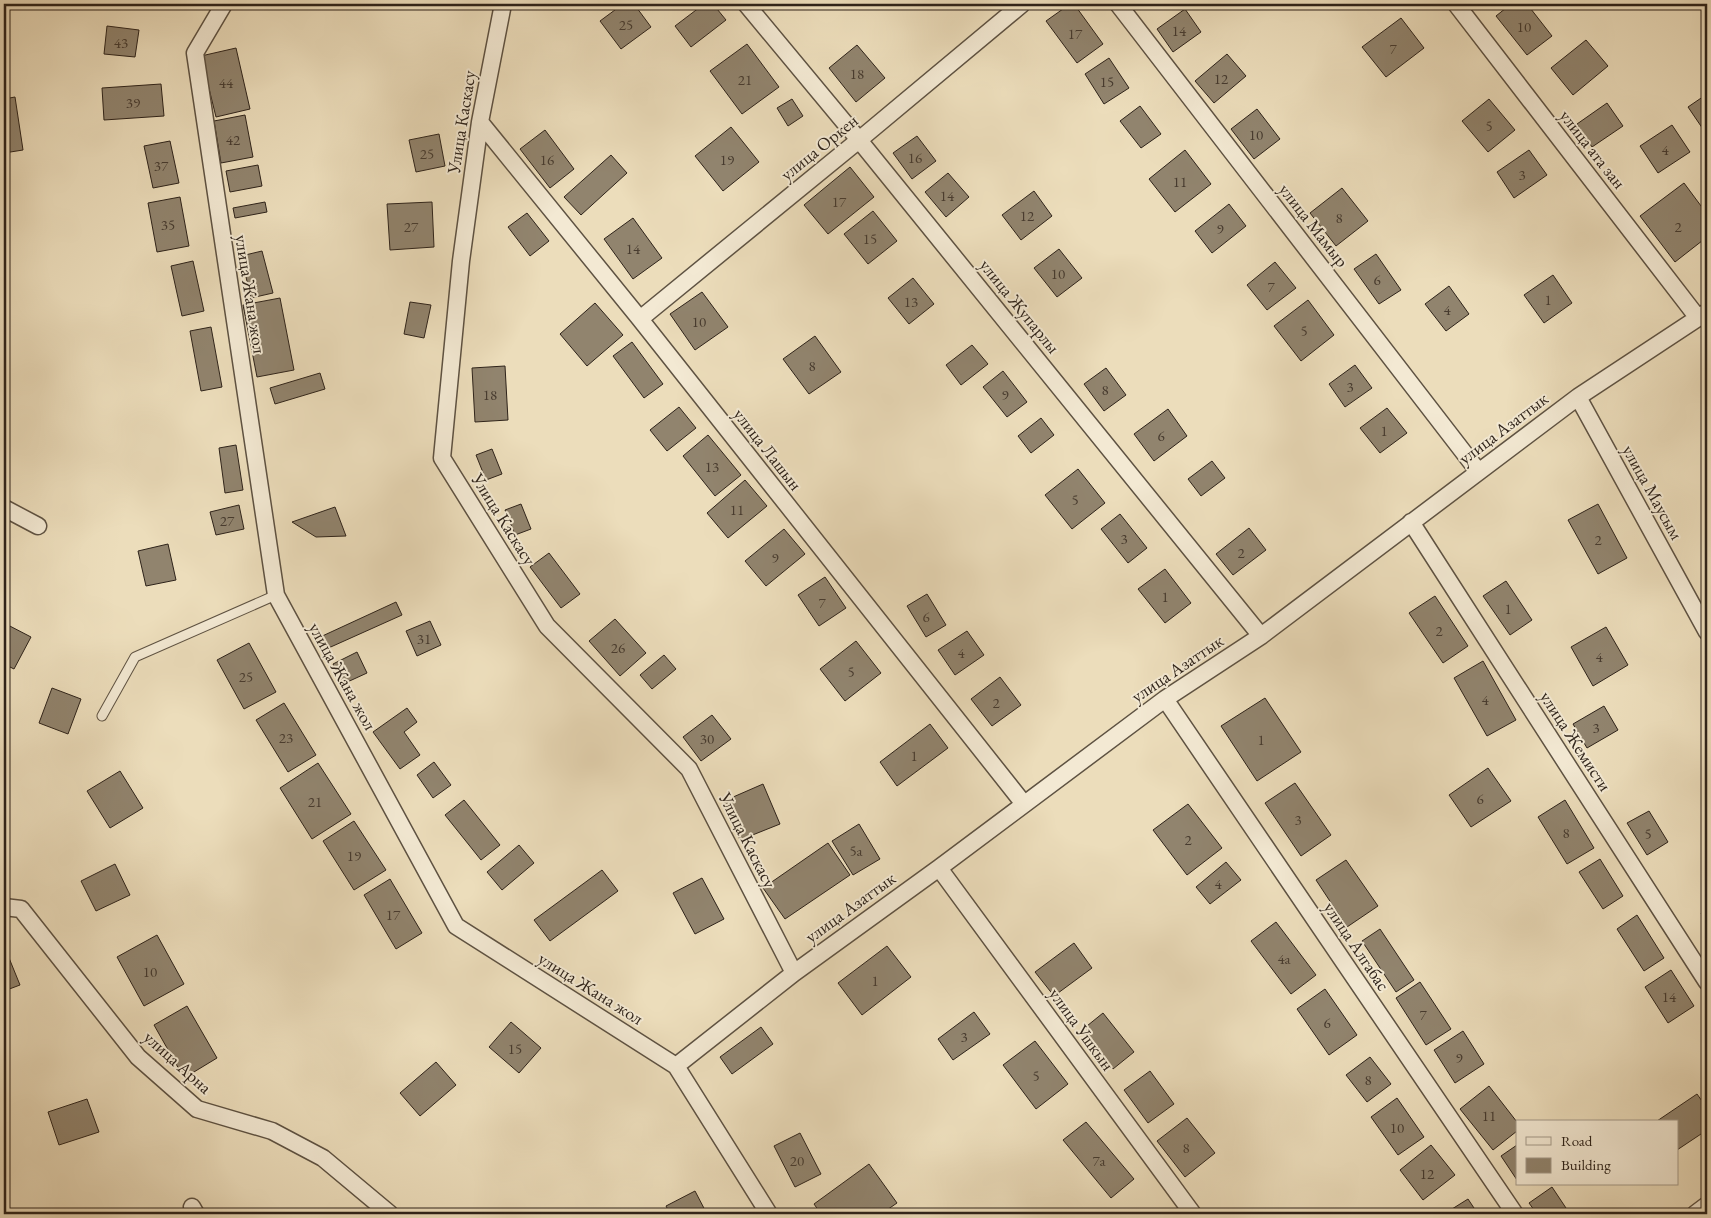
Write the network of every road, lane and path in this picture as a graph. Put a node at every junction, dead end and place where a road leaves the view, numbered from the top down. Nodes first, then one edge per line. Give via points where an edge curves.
1 (224, 4) edge
2 (502, 4) edge
3 (746, 4) edge
4 (1022, 4) edge
5 (1118, 4) edge
6 (1456, 4) edge
7 (480, 122) junction
8 (859, 140) junction
9 (1703, 315) edge
10 (640, 319) junction
11 (1578, 397) junction
12 (1478, 472) junction
13 (4, 508) edge
14 (1411, 522) junction
15 (38, 526) dead end
16 (276, 595) junction
17 (1707, 632) edge
18 (1261, 636) junction
19 (1165, 699) junction
20 (102, 716) dead end
21 (1024, 804) junction
22 (939, 868) junction
23 (4, 907) edge
24 (794, 972) junction
25 (1707, 982) edge
26 (676, 1066) junction
27 (1707, 1205) edge
28 (390, 1214) edge
29 (769, 1214) edge
30 (1193, 1214) edge
31 (1515, 1214) edge
32 (1695, 1214) edge

1 - 16 street, улица Жана жол via 195,53
2 - 7 street, Улица Каскасу
3 - 8 street, улица Жупарлы
4 - 8 street, улица Оркен
5 - 12 street, улица Мамыр
6 - 9 street, улица ата зан
7 - 10 street, улица Лашын
7 - 24 street, Улица Каскасу via 461,261 442,458 547,626 689,769
8 - 10 street, улица Оркен
8 - 18 street, улица Жупарлы
9 - 11 street, улица Азаттык
10 - 21 street, улица Лашын
11 - 12 street, улица Азаттык
11 - 17 street, улица Маусым
12 - 14 street, улица Азаттык
13 - 15 street
14 - 18 street, улица Азаттык
14 - 25 street, улица Жемисти
16 - 20 lane via 135,657
16 - 26 street, улица Жана жол via 456,926
18 - 19 street, улица Азаттык
19 - 21 street, улица Азаттык
19 - 31 street, улица Алгабас
21 - 22 street, улица Азаттык
22 - 24 street, улица Азаттык
22 - 30 street, улица Ушкын
23 - 28 street, улица Арна via 21,909 138,1057 197,1109 272,1131 323,1158
24 - 26 street, улица Азаттык
26 - 29 street, улица Жана жол
27 - 32 street

